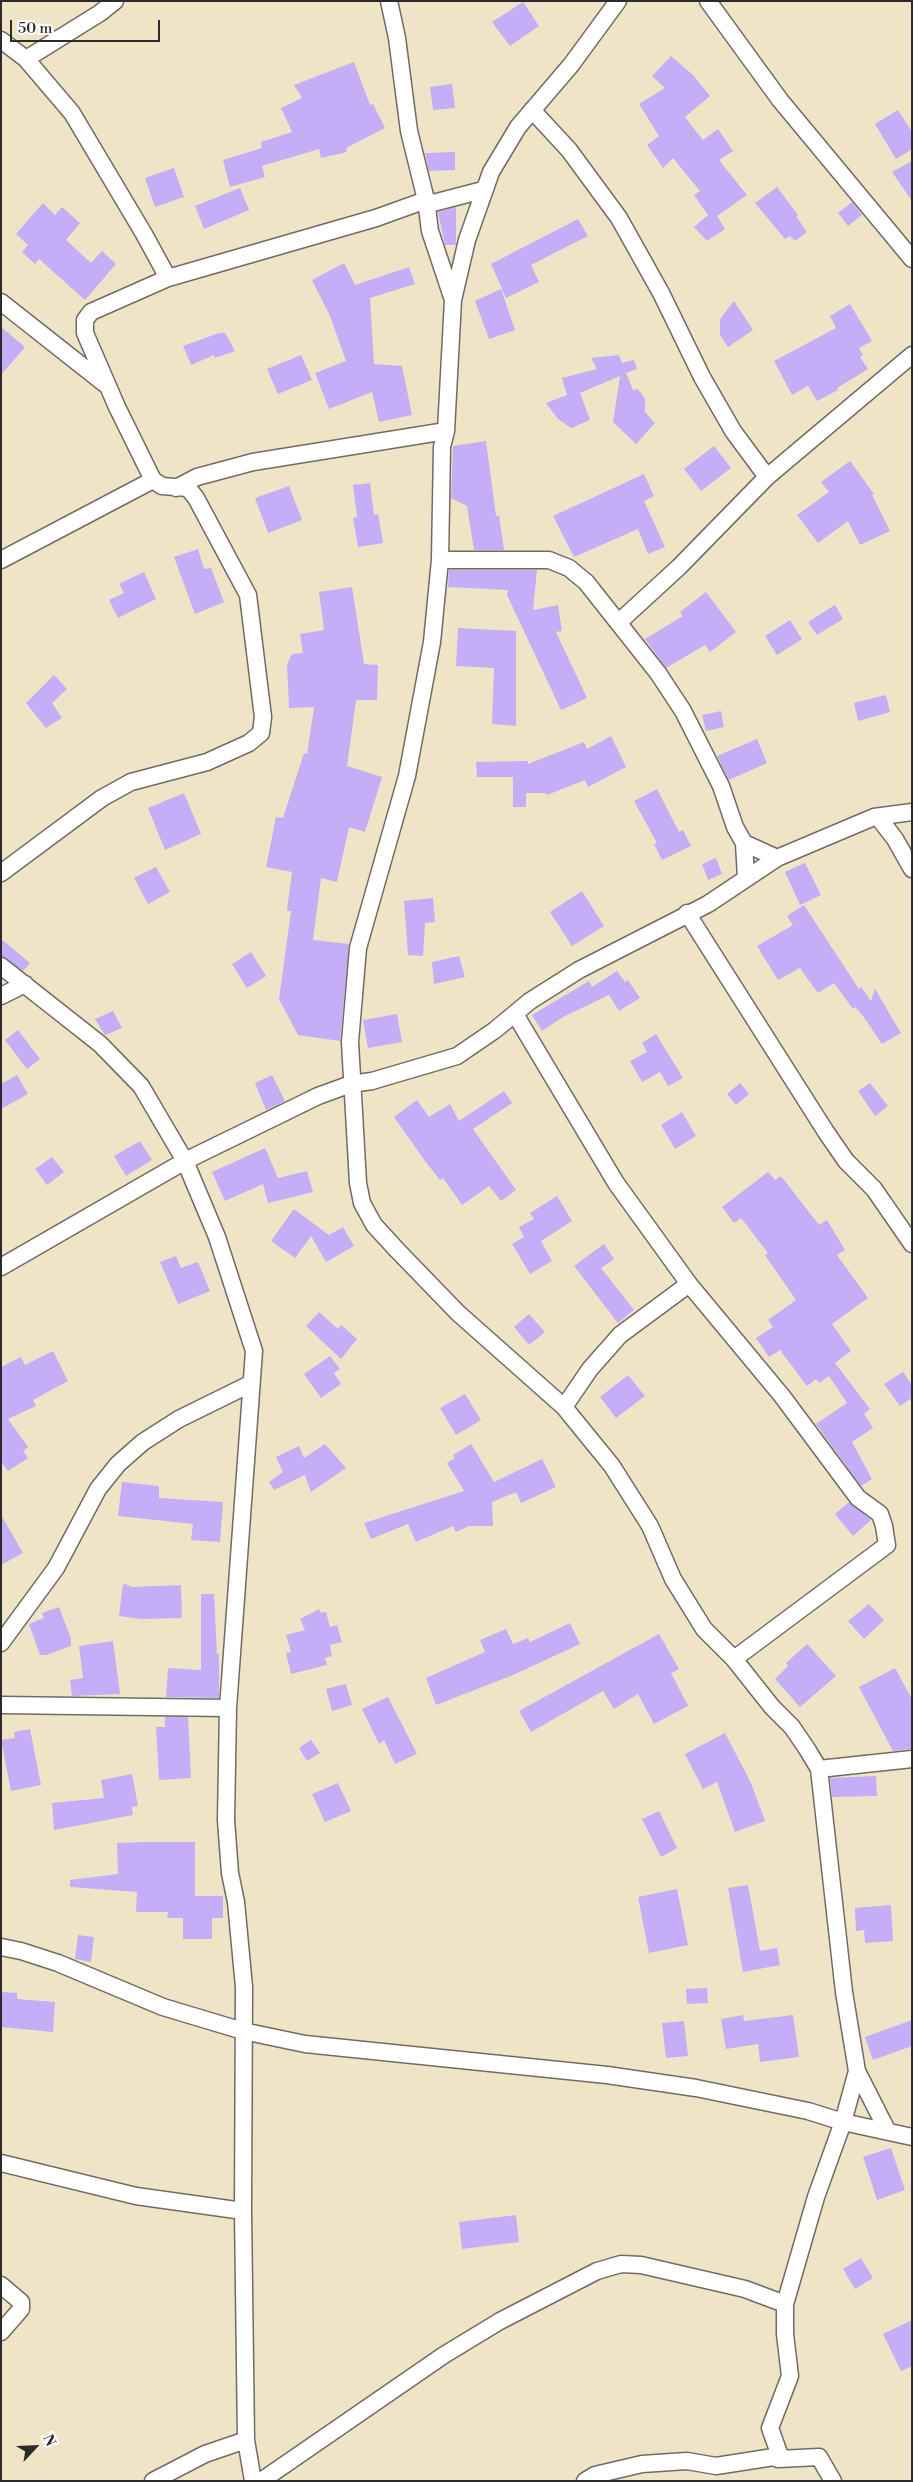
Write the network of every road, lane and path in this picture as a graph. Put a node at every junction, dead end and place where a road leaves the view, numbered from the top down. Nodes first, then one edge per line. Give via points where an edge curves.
1 (115, 1) edge
2 (389, 1) edge
3 (618, 1) edge
4 (708, 1) edge
5 (1, 40) edge
6 (26, 59) junction
7 (532, 110) junction
8 (483, 190) junction
9 (426, 200) junction
10 (912, 259) edge
11 (168, 278) junction
12 (452, 300) junction
13 (1, 302) edge
14 (912, 355) edge
15 (108, 386) junction
16 (446, 431) junction
17 (767, 478) junction
18 (153, 480) junction
19 (176, 488) junction
20 (1, 560) edge
21 (440, 560) junction
22 (619, 622) junction
23 (912, 812) edge
24 (878, 817) junction
25 (744, 843) junction
26 (777, 858) junction
27 (912, 869) edge
28 (1, 873) edge
29 (746, 878) junction
30 (687, 913) junction
31 (1, 966) edge
32 (25, 984) junction
33 (1, 996) edge
34 (515, 1014) junction
35 (351, 1084) junction
36 (185, 1161) junction
37 (912, 1244) edge
38 (1, 1267) edge
39 (689, 1284) junction
40 (250, 1384) junction
41 (564, 1407) junction
42 (1, 1643) edge
43 (734, 1659) junction
44 (1, 1705) edge
45 (228, 1708) junction
46 (912, 1758) edge
47 (818, 1769) junction
48 (1, 1947) edge
49 (243, 2031) junction
50 (857, 2071) junction
51 (843, 2122) junction
52 (888, 2132) junction
53 (912, 2137) edge
54 (1, 2163) edge
55 (242, 2211) junction
56 (1, 2285) edge
57 (785, 2304) junction
58 (1, 2332) edge
59 (246, 2440) junction
60 (780, 2456) junction
61 (718, 2474) edge
62 (153, 2481) edge
63 (252, 2481) edge
64 (261, 2481) edge
65 (585, 2481) edge
66 (833, 2481) edge

1 - 6 street
2 - 9 street via 409,131
3 - 7 street via 571,65
4 - 10 street via 780,100
5 - 6 street
6 - 11 street via 72,113
7 - 8 street via 518,127
7 - 17 street via 569,150 619,218 732,431
8 - 9 street via 434,203
8 - 12 street
9 - 11 street via 376,218
9 - 12 street via 430,231
11 - 15 street via 91,312 85,320 85,333
12 - 16 street
13 - 15 street
14 - 17 street
15 - 18 street
16 - 19 street via 252,462 197,477
16 - 21 street via 442,447
17 - 22 street
18 - 19 street via 162,486
18 - 20 street
19 - 28 street via 188,488 196,498 248,595 264,717 261,732 249,743 208,762 131,782 102,798
21 - 22 street via 549,560 570,568 586,582
21 - 35 street via 432,642 407,776 358,948 350,1042
22 - 25 street via 682,711 721,786
23 - 24 street
24 - 26 street
24 - 27 street
25 - 26 street
25 - 29 street
26 - 29 street
29 - 30 street via 708,904
30 - 34 street via 578,970
30 - 37 street via 826,1132 846,1161 874,1189
31 - 32 street
32 - 33 street
32 - 36 street via 100,1044 141,1086
34 - 35 street via 457,1056
34 - 39 street via 616,1183
35 - 36 street via 318,1096
35 - 41 street via 358,1183 362,1203 374,1225 458,1313
36 - 38 street
36 - 40 street via 217,1236 250,1335 254,1351
39 - 41 street via 620,1335 590,1369
39 - 43 street via 782,1396 858,1498 880,1514 887,1545
40 - 42 street via 179,1419 143,1442 118,1464 98,1489 56,1568
40 - 45 street
41 - 43 street via 634,1499 650,1526 673,1579 704,1629
43 - 47 street via 772,1708 792,1727
44 - 45 street
45 - 49 street via 226,1829 244,1987
46 - 47 street
47 - 50 street via 844,1992
48 - 49 street via 58,1963 163,2007
49 - 51 street via 305,2044 647,2081 808,2111
49 - 55 street
50 - 51 street
50 - 52 street
51 - 52 street
51 - 57 street via 816,2197
52 - 53 street
54 - 55 street via 136,2196
55 - 59 street
56 - 58 street via 21,2302 22,2309
57 - 60 street via 784,2334 790,2376 770,2428
57 - 64 street via 745,2289 641,2265 621,2264 597,2271 500,2321 444,2355
59 - 62 street via 205,2454
59 - 63 street
60 - 61 street
60 - 66 street via 778,2459 819,2458
61 - 65 street via 686,2461 642,2464 596,2475

